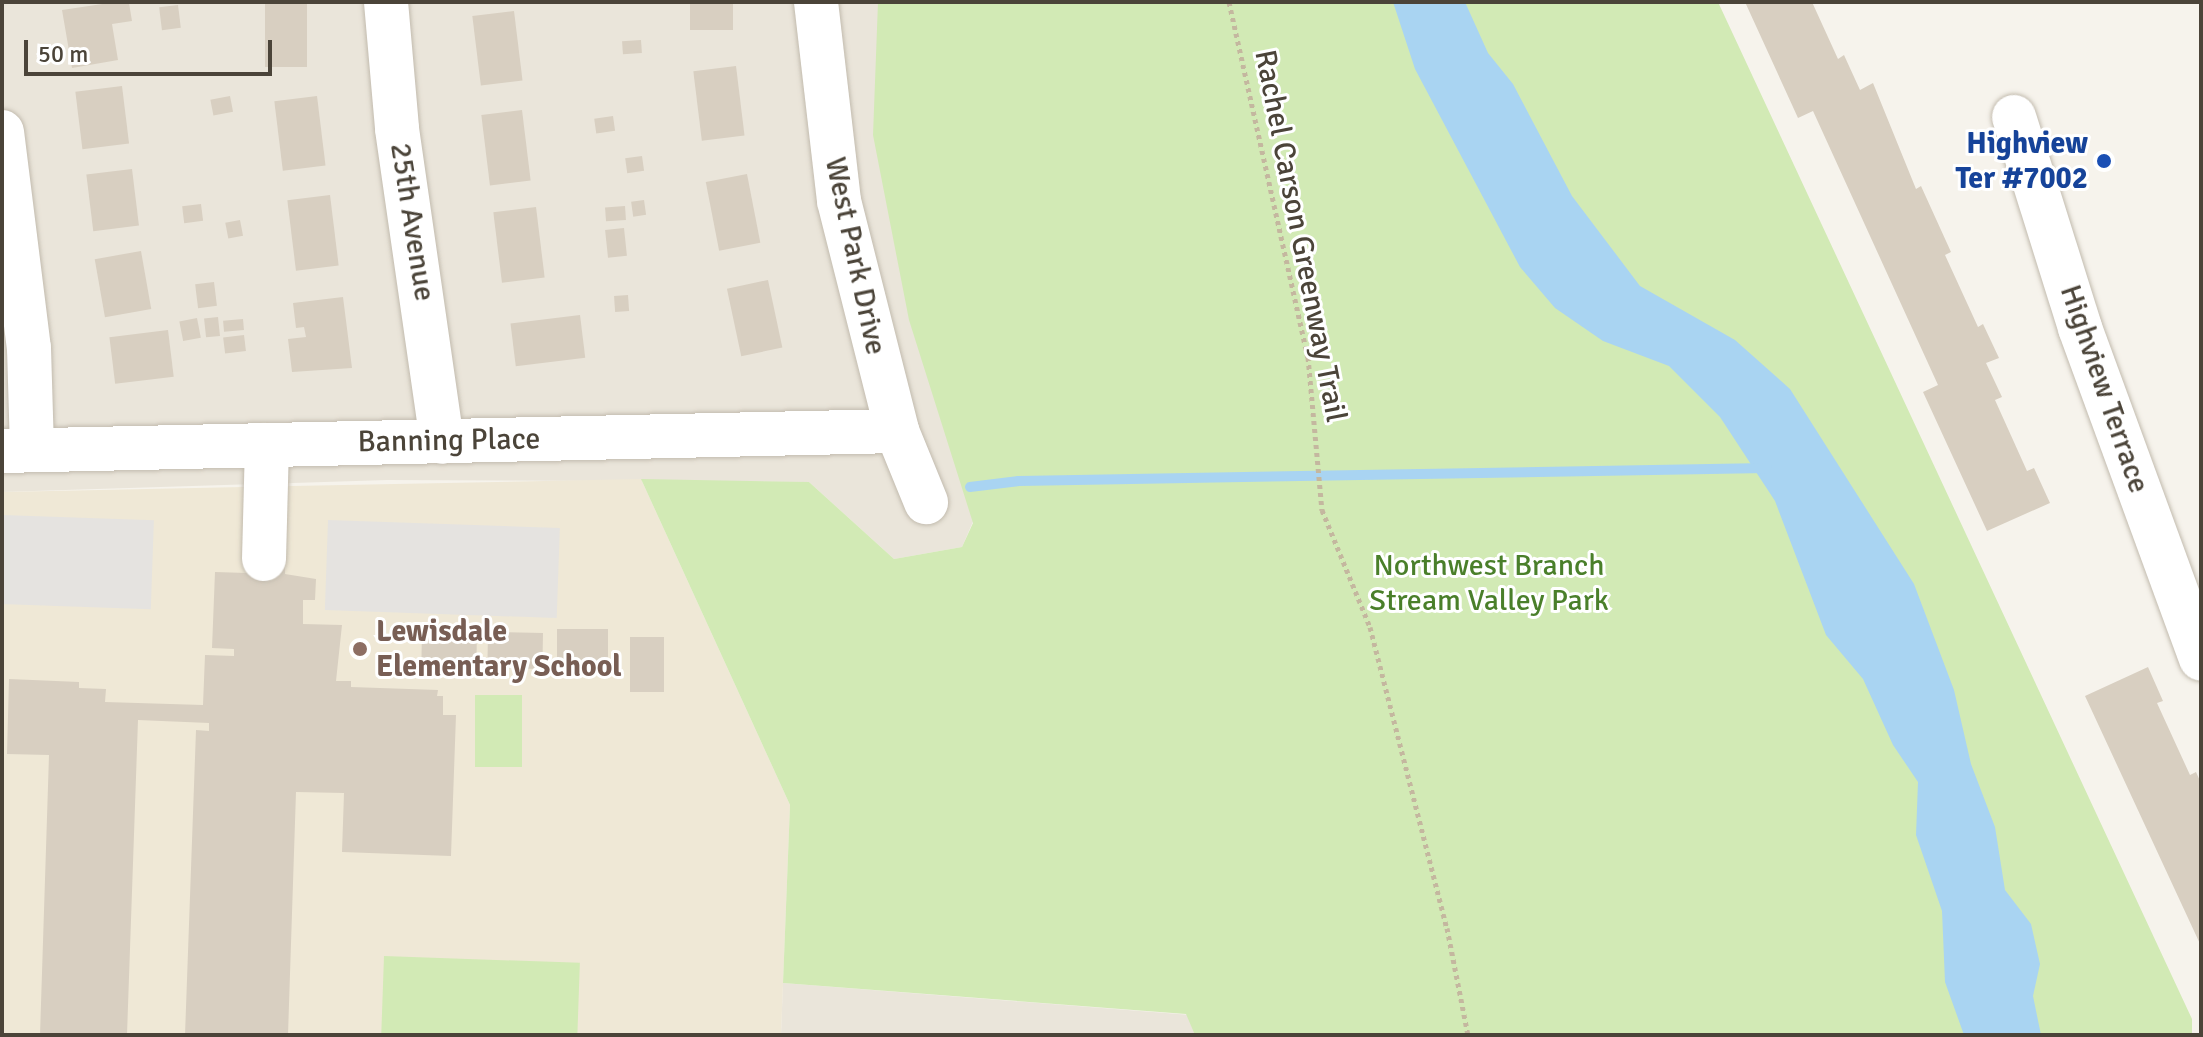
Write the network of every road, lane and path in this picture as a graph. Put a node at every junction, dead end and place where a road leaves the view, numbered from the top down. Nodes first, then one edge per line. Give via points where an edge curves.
1 (386, 2) edge
2 (816, 2) edge
3 (1229, 2) edge
4 (2014, 117) dead end
5 (2, 132) edge
6 (897, 431) junction
7 (442, 442) junction
8 (267, 445) junction
9 (17, 450) edge
10 (926, 502) dead end
11 (264, 559) dead end
12 (2201, 659) edge
13 (1468, 1035) edge

1 - 7 street, 25th Avenue via 397,129
2 - 6 street, West Park Drive via 839,201
3 - 13 path, Rachel Carson Greenway Trail via 1308,357 1322,510 1370,627 1447,928
4 - 12 street, Highview Terrace via 2080,328
5 - 9 street via 29,348
6 - 7 street, Banning Place
6 - 10 street, West Park Drive
7 - 8 street, Banning Place
8 - 9 street, Banning Place
8 - 11 street

